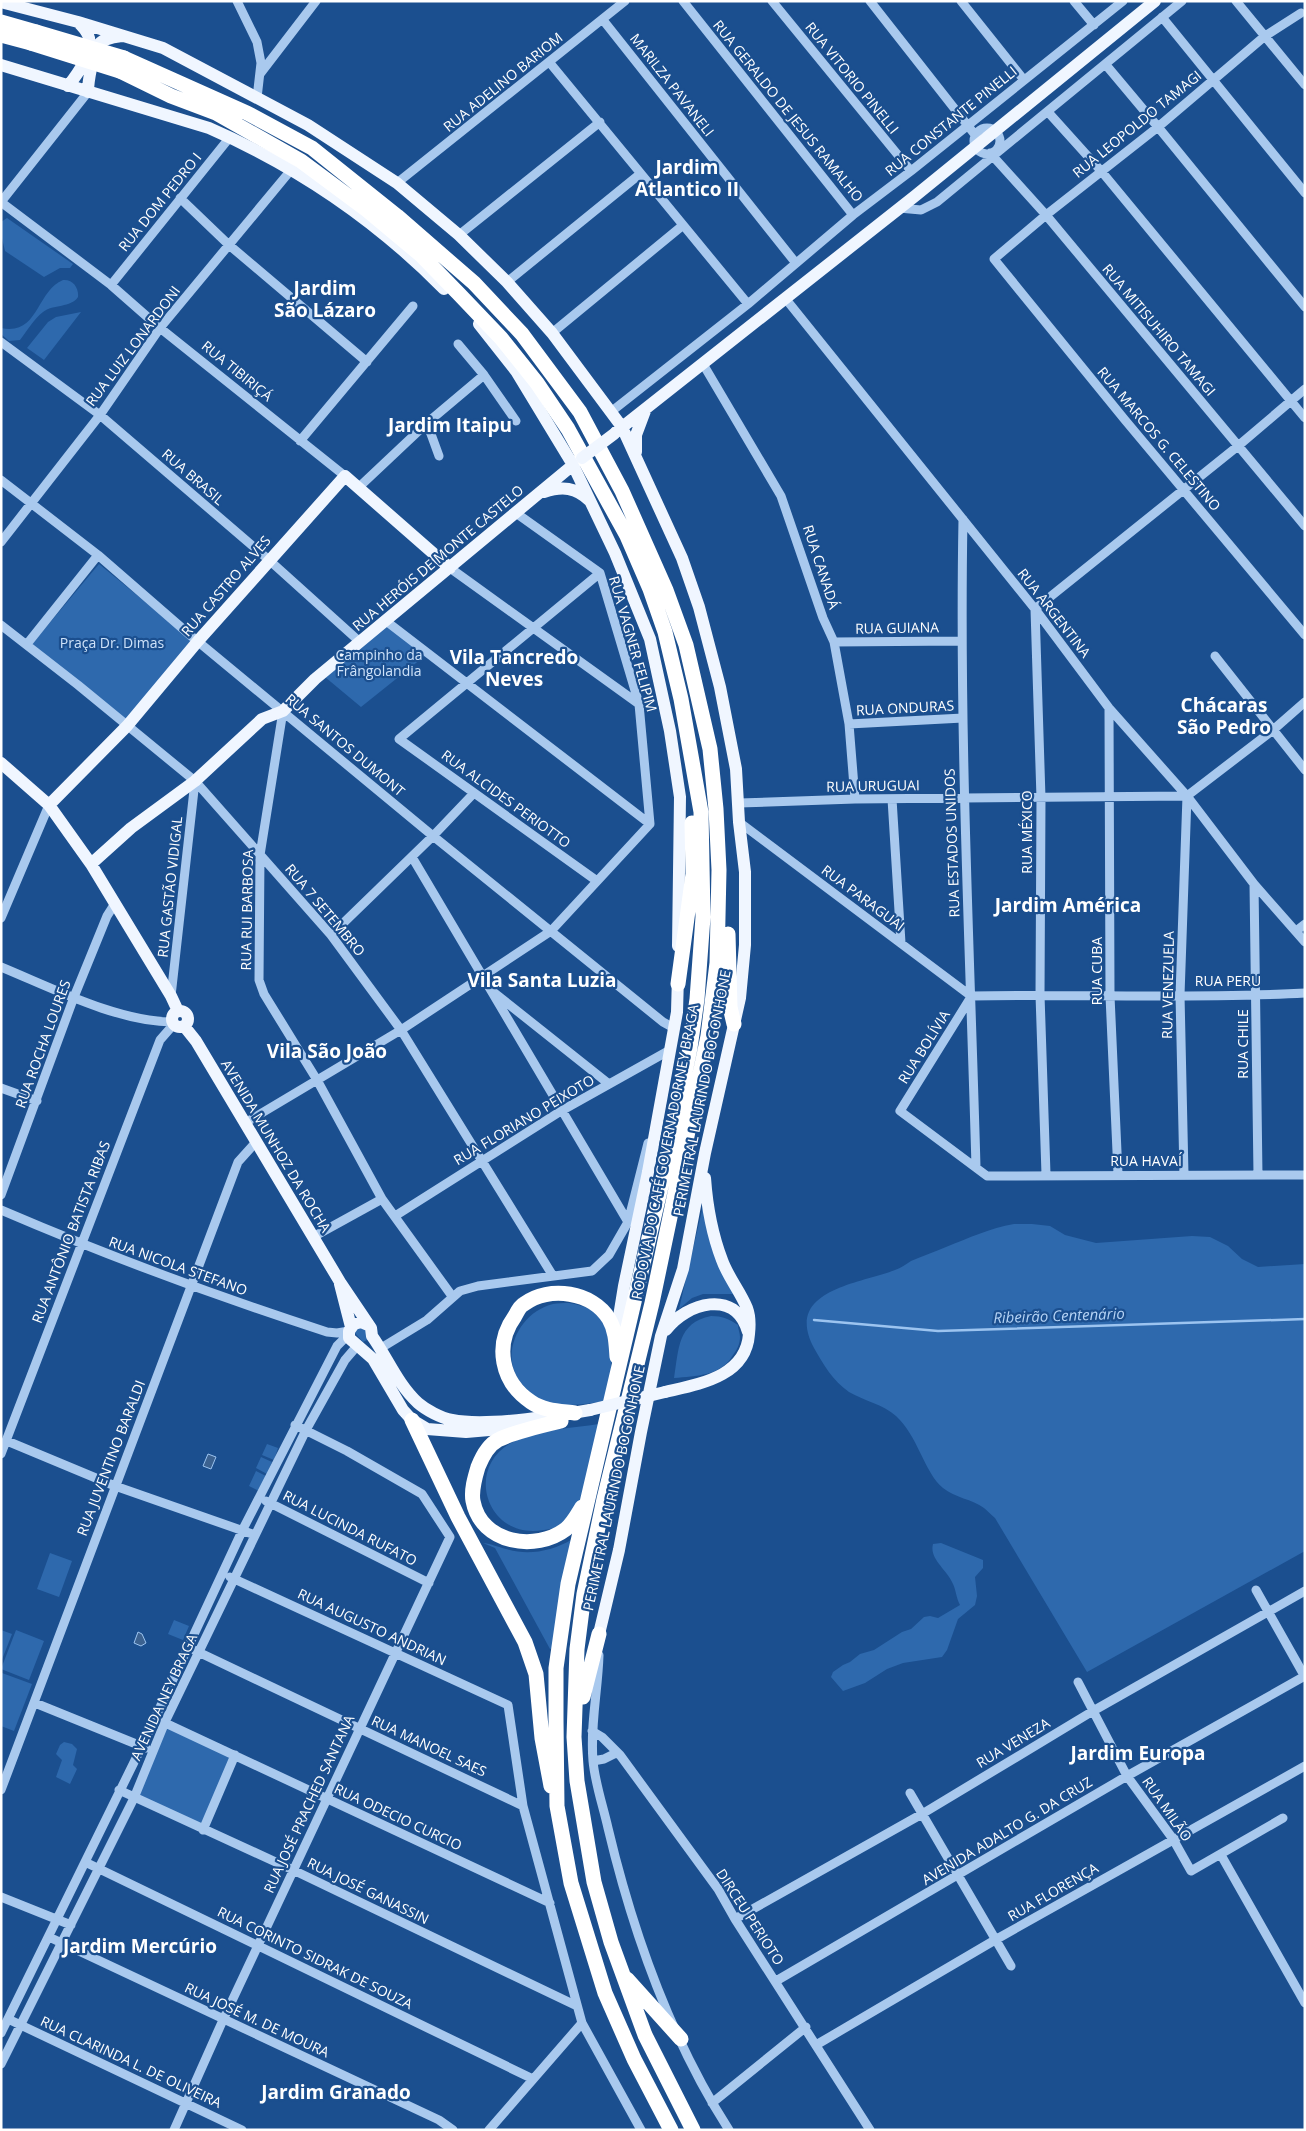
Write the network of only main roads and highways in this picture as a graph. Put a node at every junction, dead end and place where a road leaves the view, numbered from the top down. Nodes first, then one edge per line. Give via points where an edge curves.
1 (1155, 1) edge
2 (1, 2) edge
3 (1, 22) edge
4 (78, 22) junction
5 (1, 35) edge
6 (124, 36) junction
7 (33, 37) junction
8 (122, 64) junction
9 (1, 65) edge
10 (68, 86) junction
11 (88, 92) junction
12 (646, 408) junction
13 (618, 431) junction
14 (636, 460) junction
15 (578, 462) junction
16 (345, 476) joint
17 (539, 493) junction
18 (596, 510) junction
19 (450, 568) junction
20 (692, 759) junction
21 (1, 763) edge
22 (714, 786) junction
23 (49, 805) junction
24 (91, 864) junction
25 (678, 984) junction
26 (734, 1024) junction
27 (705, 1153) junction
28 (340, 1282) junction
29 (349, 1331) junction
30 (370, 1331) junction
31 (661, 1336) junction
32 (749, 1337) junction
33 (616, 1340) junction
34 (358, 1346) junction
35 (617, 1379) junction
36 (582, 1411) junction
37 (412, 1420) junction
38 (560, 1421) junction
39 (586, 1500) junction
40 (599, 1634) joint
41 (574, 1738) junction
42 (557, 1806) junction
43 (621, 1972) junction
44 (681, 2039) road end
45 (671, 2130) edge
46 (693, 2130) edge

1 - 12 main road, RUA HERÓIS DE MONTE CASTELO
2 - 4 main road, PERIMETRAL LAURINDO BOGONHONE
3 - 7 highway, RODOVIA DO CAFÉ GOVERNADOR NEY BRAGA
4 - 6 main road, PERIMETRAL LAURINDO BOGONHONE
4 - 10 main road via 90,42 81,71
5 - 7 highway, RODOVIA DO CAFÉ GOVERNADOR NEY BRAGA
6 - 11 main road via 108,38 99,45 89,76
6 - 13 main road, PERIMETRAL LAURINDO BOGONHONE via 163,48 308,125 397,183 460,235 507,282 552,333 612,411
7 - 8 highway, RODOVIA DO CAFÉ GOVERNADOR NEY BRAGA, bridge
8 - 20 highway, RODOVIA DO CAFÉ GOVERNADOR NEY BRAGA via 171,96 216,113 301,160 421,256 501,338 568,429 627,536 665,632
8 - 22 highway, RODOVIA DO CAFÉ GOVERNADOR NEY BRAGA via 247,113 312,148 438,251 474,283 522,334 580,412 622,491 666,590 688,654 710,749
9 - 10 main road
10 - 11 main road
11 - 15 main road via 230,137 291,170 377,228 482,326
12 - 13 main road, RUA HERÓIS DE MONTE CASTELO
12 - 14 main road via 636,435
13 - 14 main road, PERIMETRAL LAURINDO BOGONHONE
13 - 15 main road, RUA HERÓIS DE MONTE CASTELO, bridge
14 - 26 main road, PERIMETRAL LAURINDO BOGONHONE via 682,558 700,607 736,768 745,872 745,945
15 - 17 main road, RUA HERÓIS DE MONTE CASTELO
15 - 18 main road
16 - 19 main road, RUA TIBIRIÇÁ
16 - 23 main road, RUA CASTRO ALVES via 127,726
17 - 18 main road via 560,488 575,490 589,499
17 - 19 main road, RUA HERÓIS DE MONTE CASTELO
18 - 25 main road via 650,639 670,731 680,821
19 - 24 main road, RUA HERÓIS DE MONTE CASTELO via 315,679 283,711 262,719 195,780 131,828
20 - 25 highway via 692,874
20 - 35 highway, RODOVIA DO CAFÉ GOVERNADOR NEY BRAGA via 702,812 703,850 703,918 696,999 690,1048 669,1151
21 - 23 main road, AVENIDA MUNHOZ DA ROCHA
22 - 26 highway via 727,874 727,973
22 - 41 highway, RODOVIA DO CAFÉ GOVERNADOR NEY BRAGA via 719,918 708,1036 652,1303 622,1420 584,1594 577,1649
23 - 24 main road, AVENIDA MUNHOZ DA ROCHA
24 - 28 main road, AVENIDA MUNHOZ DA ROCHA via 171,996 177,1021 196,1041
25 - 33 main road via 677,1012
26 - 27 main road, PERIMETRAL LAURINDO BOGONHONE
27 - 31 main road, PERIMETRAL LAURINDO BOGONHONE via 683,1269
27 - 32 main road via 706,1196 712,1230 732,1284 748,1309
28 - 29 main road
28 - 30 main road
29 - 30 main road via 357,1323
29 - 34 main road via 351,1342
30 - 34 main road via 367,1344
30 - 36 main road via 418,1402 450,1420 500,1420
31 - 32 main road via 684,1312 712,1304 736,1311
31 - 40 main road, PERIMETRAL LAURINDO BOGONHONE
32 - 36 main road, bridge via 747,1349 737,1363 710,1381
33 - 35 highway
33 - 36 highway via 613,1329 596,1304 570,1294 550,1293 523,1304 509,1324 502,1346 504,1368 510,1382 531,1403 547,1410
34 - 37 main road via 372,1359
35 - 39 highway, RODOVIA DO CAFÉ GOVERNADOR NEY BRAGA
36 - 38 main road
37 - 38 main road via 427,1429 446,1432
37 - 42 highway via 458,1517 525,1642 536,1674 548,1776
38 - 39 highway via 492,1444 480,1461 474,1478 473,1501 488,1528 514,1541 528,1542 544,1540 565,1529
39 - 42 highway, RODOVIA DO CAFÉ GOVERNADOR NEY BRAGA via 568,1584 556,1668
40 - 41 highway
41 - 43 highway, RODOVIA DO CAFÉ GOVERNADOR NEY BRAGA via 577,1781 594,1882
42 - 45 highway, RODOVIA DO CAFÉ GOVERNADOR NEY BRAGA via 571,1883 605,1993 634,2059
43 - 44 highway
43 - 46 highway, RODOVIA DO CAFÉ GOVERNADOR NEY BRAGA via 645,2035

